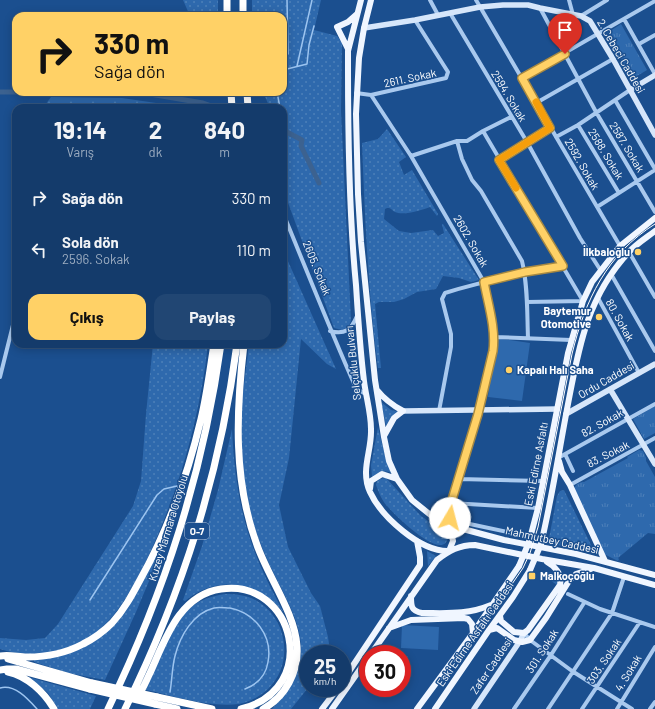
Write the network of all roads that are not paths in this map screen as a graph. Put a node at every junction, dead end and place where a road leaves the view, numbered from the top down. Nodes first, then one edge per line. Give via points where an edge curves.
1 (227, 0) edge
2 (243, 0) edge
3 (361, 0) edge
4 (372, 0) edge
5 (430, 0) edge
6 (476, 0) edge
7 (569, 0) edge
8 (607, 0) edge
9 (655, 1) edge
10 (527, 2) edge
11 (480, 7) junction
12 (540, 8) junction
13 (227, 12) edge
14 (243, 12) edge
15 (450, 12) junction
16 (357, 14) junction
17 (438, 15) junction
18 (573, 15) junction
19 (581, 16) junction
20 (624, 19) junction
21 (415, 20) junction
22 (364, 28) junction
23 (598, 34) junction
24 (655, 35) edge
25 (639, 44) junction
26 (348, 51) junction
27 (565, 54) junction
28 (613, 60) junction
29 (655, 75) edge
30 (522, 78) junction
31 (579, 79) junction
32 (630, 90) junction
33 (356, 93) junction
34 (371, 95) junction
35 (615, 100) junction
36 (536, 103) junction
37 (596, 112) junction
38 (511, 117) junction
39 (578, 125) junction
40 (550, 128) junction
41 (483, 131) junction
42 (655, 135) edge
43 (556, 137) junction
44 (457, 142) junction
45 (527, 142) junction
46 (411, 156) junction
47 (499, 160) junction
48 (655, 170) edge
49 (637, 181) junction
50 (619, 193) junction
51 (597, 207) junction
52 (655, 212) edge
53 (655, 218) edge
54 (287, 222) edge
55 (655, 231) edge
56 (620, 246) junction
57 (629, 252) junction
58 (563, 266) junction
59 (601, 270) junction
60 (525, 272) junction
61 (611, 274) junction
62 (484, 282) junction
63 (597, 297) junction
64 (655, 297) edge
65 (527, 302) junction
66 (584, 302) junction
67 (358, 314) junction
68 (12, 328) edge
69 (330, 331) junction
70 (494, 337) junction
71 (528, 338) junction
72 (571, 340) junction
73 (213, 348) edge
74 (220, 348) edge
75 (236, 348) edge
76 (244, 348) edge
77 (655, 351) edge
78 (655, 364) edge
79 (639, 373) junction
80 (0, 377) edge
81 (376, 389) junction
82 (610, 389) junction
83 (366, 394) junction
84 (655, 404) edge
85 (403, 410) junction
86 (479, 410) junction
87 (557, 410) junction
88 (439, 411) junction
89 (566, 414) junction
90 (628, 418) junction
91 (384, 437) junction
92 (655, 438) edge
93 (644, 445) junction
94 (565, 454) junction
95 (558, 458) junction
96 (655, 464) edge
97 (573, 471) dead end
98 (397, 478) junction
99 (459, 479) junction
100 (543, 481) junction
101 (570, 485) junction
102 (370, 492) junction
103 (451, 503) junction
104 (538, 508) junction
105 (444, 524) junction
106 (530, 540) junction
107 (417, 541) junction
108 (448, 551) junction
109 (542, 560) junction
110 (605, 561) junction
111 (594, 568) junction
112 (530, 570) joint
113 (655, 575) edge
114 (624, 577) junction
115 (655, 585) edge
116 (568, 594) dead end
117 (411, 596) junction
118 (584, 603) junction
119 (491, 605) junction
120 (612, 613) junction
121 (500, 616) junction
122 (640, 622) junction
123 (655, 627) edge
124 (389, 628) junction
125 (489, 630) junction
126 (473, 633) junction
127 (524, 633) junction
128 (530, 640) junction
129 (520, 642) junction
130 (377, 645) edge
131 (655, 647) edge
132 (551, 655) junction
133 (0, 656) edge
134 (0, 659) edge
135 (351, 669) edge
136 (0, 671) edge
137 (359, 671) edge
138 (572, 671) junction
139 (91, 686) junction
140 (597, 687) junction
141 (331, 697) edge
142 (156, 700) junction
143 (621, 702) junction
144 (655, 702) edge
145 (54, 709) edge
146 (106, 709) edge
147 (126, 709) edge
148 (176, 709) edge
149 (212, 709) edge
150 (241, 709) edge
151 (263, 709) edge
152 (322, 709) edge
153 (332, 709) edge
154 (417, 709) edge
155 (435, 709) edge
156 (474, 709) edge
157 (514, 709) edge
158 (548, 709) edge
159 (582, 709) edge
160 (617, 709) edge
161 (632, 709) edge
162 (650, 709) edge

1 - 13 highway
2 - 14 highway
3 - 16 main road, Selçuklu Bulvarı
4 - 22 main road, Selçuklu Bulvarı
5 - 17 street
6 - 11 street, 2592. Sokak
7 - 18 street
8 - 19 street
9 - 20 street
10 - 11 street, 2. Cebeci Caddesi
10 - 12 street, 2. Cebeci Caddesi
11 - 15 street, 2. Cebeci Caddesi
11 - 30 street, 2592. Sokak
12 - 18 street, 2. Cebeci Caddesi
12 - 27 street, 2587. Sokak
15 - 17 street, 2. Cebeci Caddesi
15 - 38 street, 2594. Sokak
16 - 26 main road, Selçuklu Bulvarı
16 - 26 main road via 337,27
17 - 21 street, 2. Cebeci Caddesi
18 - 19 street, 2. Cebeci Caddesi
19 - 23 street, 2. Cebeci Caddesi via 590,21
20 - 23 street
20 - 25 street
21 - 22 street, 2. Cebeci Caddesi
21 - 34 street, 2611. Sokak via 448,72 448,76 442,80
22 - 33 main road, Selçuklu Bulvarı
23 - 27 street
23 - 28 street, 2. Cebeci Caddesi
24 - 25 street
25 - 29 street
26 - 67 main road, Selçuklu Bulvarı via 348,134
27 - 30 street
27 - 31 street, 2587. Sokak
28 - 31 street
28 - 32 street, 2. Cebeci Caddesi
29 - 32 street
30 - 36 street, 2592. Sokak
31 - 36 street
31 - 37 street, 2587. Sokak
32 - 35 street
32 - 42 street, 2. Cebeci Caddesi
33 - 34 street, 2611. Sokak
33 - 81 main road, Selçuklu Bulvarı via 361,242
34 - 46 street, 2602. Sokak
35 - 37 street
35 - 48 street
36 - 40 street, 2592. Sokak
37 - 39 street
37 - 49 street, 2587. Sokak
38 - 41 street
38 - 45 street, 2594. Sokak
39 - 43 street
39 - 50 street, 2588. Sokak
40 - 43 street, 2592. Sokak
40 - 45 street
41 - 44 street via 467,141
41 - 47 street
43 - 51 street, 2592. Sokak
44 - 46 street
44 - 60 street via 468,172 522,261
45 - 47 street
45 - 59 street, 2594. Sokak via 580,238
46 - 62 street, 2602. Sokak
47 - 58 street
48 - 49 street
49 - 50 street
49 - 52 street, 2587. Sokak
50 - 51 street
51 - 56 street, 2592. Sokak
53 - 56 main road, Eski Edirne Asfaltı
54 - 69 street, 2605. Sokak
55 - 57 main road, Eski Edirne Asfaltı
56 - 59 main road, Eski Edirne Asfaltı
57 - 61 main road, Eski Edirne Asfaltı
57 - 64 street
58 - 60 street
58 - 66 street
59 - 66 main road, Eski Edirne Asfaltı via 592,282
60 - 62 street
60 - 65 street
61 - 63 main road, Eski Edirne Asfaltı
61 - 77 street
62 - 70 street, 2602. Sokak
62 - 88 street via 445,293 442,299 451,334 451,347
63 - 79 street, 80. Sokak
63 - 89 main road, Eski Edirne Asfaltı via 582,338
65 - 66 street
65 - 71 street
66 - 72 main road, Eski Edirne Asfaltı
67 - 69 street via 349,329 337,333
67 - 83 main road, Selçuklu Bulvarı
68 - 80 street
69 - 83 street, 2605. Sokak via 356,388
70 - 71 street
70 - 86 street, 2602. Sokak
71 - 72 street
72 - 87 main road, Eski Edirne Asfaltı
73 - 133 highway via 202,417 186,472 154,552 127,604 104,630 75,648 58,654 40,656
74 - 146 highway, Kuzey Marmara Otoyolu / O-7 via 207,427 181,529 144,630
75 - 147 highway, O-7 via 224,425 199,524 178,588
76 - 151 highway via 237,430 243,494 254,538 289,614 297,646 295,666 289,684 277,699
78 - 79 street, Ordu Caddesi
79 - 82 street, Ordu Caddesi
81 - 85 main road via 390,404
81 - 91 main road, Selçuklu Bulvarı
82 - 89 street, Ordu Caddesi
82 - 90 street
83 - 102 main road, Selçuklu Bulvarı via 371,430 365,467
84 - 90 street, 82. Sokak
85 - 88 street
85 - 91 main road via 389,425
86 - 87 street
86 - 88 street
86 - 99 street, 2602. Sokak
87 - 100 main road, Eski Edirne Asfaltı
89 - 95 main road, Eski Edirne Asfaltı
90 - 93 street
90 - 94 street, 82. Sokak
91 - 98 main road, Selçuklu Bulvarı via 389,461
92 - 93 street, 83. Sokak
93 - 96 street
93 - 101 street, 83. Sokak
94 - 95 street, 82. Sokak
94 - 97 street
95 - 101 main road
95 - 112 main road, Eski Edirne Asfaltı, bridge via 541,544
98 - 102 main road via 382,474 376,477 371,481
98 - 105 main road, Selçuklu Bulvarı via 412,500
99 - 100 street
99 - 103 street, 2602. Sokak
100 - 104 main road, Eski Edirne Asfaltı
101 - 110 main road
102 - 107 main road, Selçuklu Bulvarı via 387,517
103 - 104 street
103 - 106 street via 450,518
104 - 106 main road, Eski Edirne Asfaltı
105 - 108 main road via 453,537 452,546
105 - 110 main road, Mahmutbey Caddesi via 460,530
106 - 119 main road, Eski Edirne Asfaltı, bridge via 518,566
107 - 108 main road, Selçuklu Bulvarı via 435,550
107 - 135 main road via 420,566
108 - 109 main road, Mahmutbey Caddesi via 475,545
108 - 117 main road via 436,560
109 - 111 main road, Mahmutbey Caddesi
109 - 127 main road via 555,568 561,579 560,585
110 - 113 main road, Mahmutbey Caddesi
111 - 114 main road, Mahmutbey Caddesi
111 - 128 main road via 576,574 569,581
112 - 121 main road, Eski Edirne Asfaltı Caddesi
114 - 115 main road, Mahmutbey Caddesi
114 - 120 street
116 - 118 street
117 - 119 main road via 413,610 422,613 461,613
117 - 124 main road
118 - 120 street
118 - 132 street, 301. Sokak
119 - 126 main road, Eski Edirne Asfaltı
120 - 122 street
120 - 138 street
121 - 125 main road, Eski Edirne Asfaltı Caddesi
121 - 127 main road via 501,621 514,632
122 - 123 street
122 - 140 street, 303. Sokak
124 - 126 main road via 411,620 464,618 472,624
124 - 130 main road
125 - 129 main road via 497,628
125 - 155 main road, Eski Edirne Asfaltı Caddesi
126 - 154 main road, Eski Edirne Asfaltı
127 - 128 street
127 - 129 street, Zafer Caddesi
128 - 129 main road
128 - 132 street
129 - 156 street, Zafer Caddesi
131 - 143 street, 4. Sokak
132 - 138 street
132 - 157 street, 301. Sokak
134 - 139 highway via 10,659
136 - 139 highway via 16,669
136 - 145 highway via 17,675 29,682 45,696
137 - 153 main road
138 - 140 street
138 - 158 street
139 - 142 highway, bridge
140 - 143 street
140 - 159 street, 303. Sokak
141 - 152 main road
142 - 148 highway
142 - 149 highway
143 - 160 street, 4. Sokak
143 - 161 street
144 - 162 street
147 - 150 highway via 139,695 181,612 205,594 228,588 247,591 269,604 284,622 290,641 290,660 279,685 262,701

